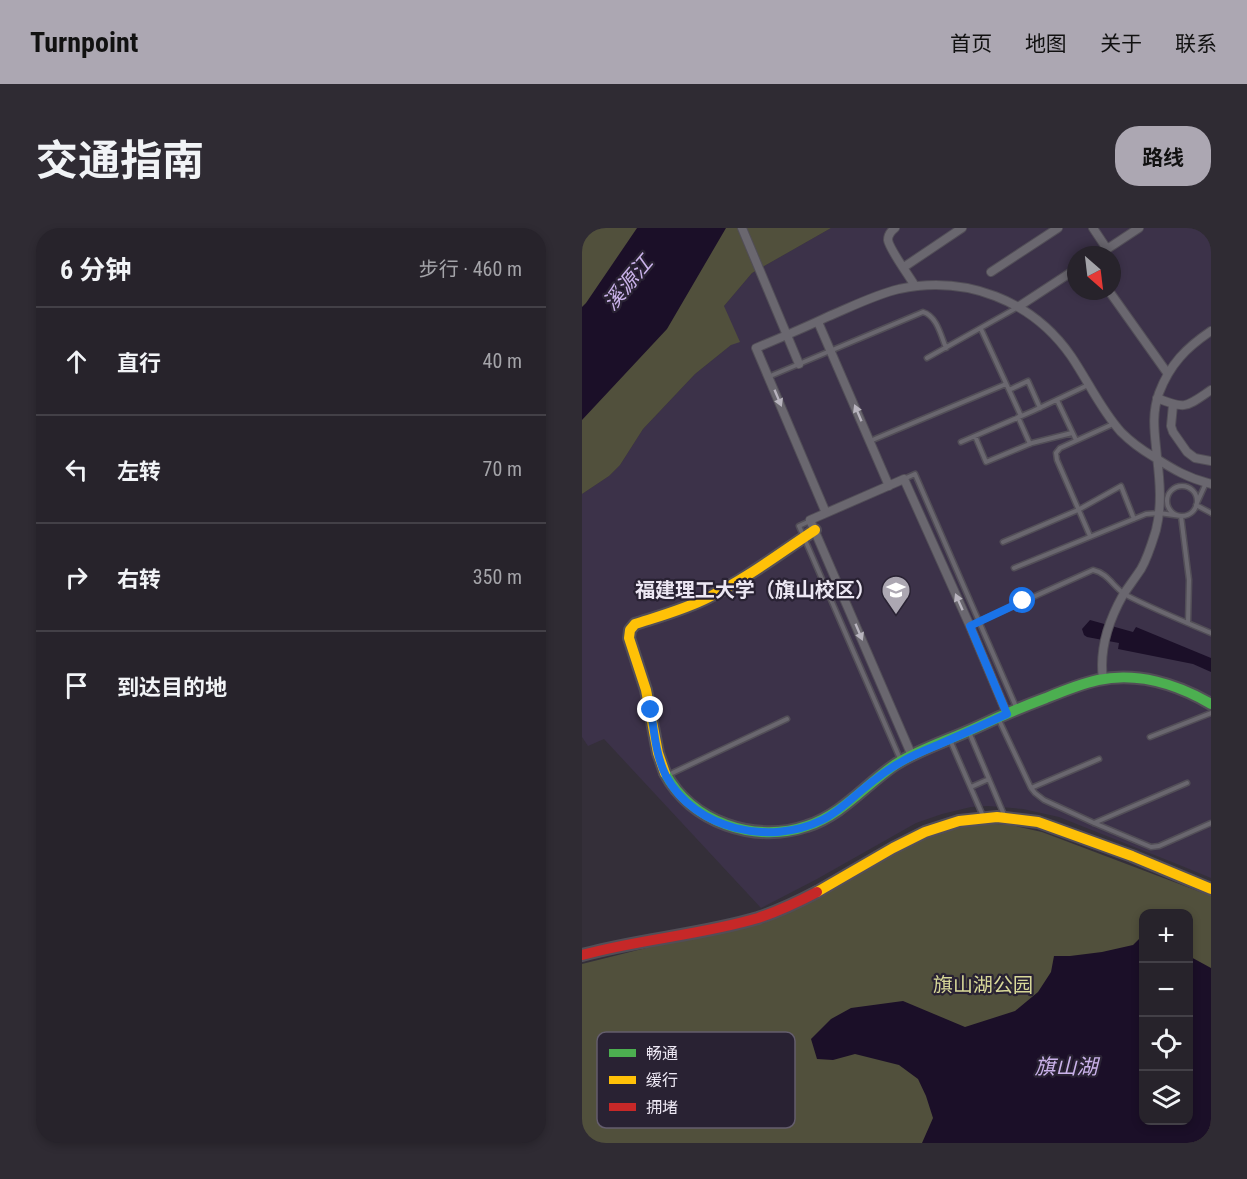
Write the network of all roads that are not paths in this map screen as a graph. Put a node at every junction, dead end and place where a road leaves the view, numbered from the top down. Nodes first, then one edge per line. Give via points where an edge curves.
1 (895, 228) edge
2 (962, 228) edge
3 (1058, 228) edge
4 (1093, 228) edge
5 (1139, 228) edge
6 (1208, 228) edge
7 (1046, 231) edge
8 (743, 232) edge
9 (1211, 232) edge
10 (1105, 246) edge
11 (1112, 246) edge
12 (904, 267) junction
13 (991, 272) dead end
14 (1067, 275) edge
15 (915, 286) junction
16 (1115, 300) edge
17 (1018, 307) junction
18 (818, 322) junction
19 (981, 329) junction
20 (1211, 331) edge
21 (787, 335) junction
22 (946, 348) junction
23 (831, 350) junction
24 (927, 358) dead end
25 (799, 364) junction
26 (1168, 374) junction
27 (768, 377) junction
28 (1006, 384) junction
29 (1089, 385) junction
30 (1008, 390) junction
31 (1211, 390) edge
32 (1157, 398) junction
33 (1057, 400) junction
34 (1173, 405) junction
35 (1040, 408) junction
36 (1019, 417) junction
37 (1114, 423) junction
38 (1072, 433) junction
39 (975, 436) junction
40 (1076, 440) junction
41 (870, 441) junction
42 (961, 442) dead end
43 (1030, 444) junction
44 (1158, 460) junction
45 (1211, 461) edge
46 (904, 479) junction
47 (1208, 483) edge
48 (889, 486) junction
49 (1196, 505) junction
50 (1078, 510) junction
51 (826, 513) junction
52 (1159, 513) junction
53 (1211, 513) edge
54 (1181, 516) junction
55 (1134, 519) junction
56 (813, 525) junction
57 (804, 537) junction
58 (1090, 537) junction
59 (1003, 542) dead end
60 (1014, 568) dead end
61 (1124, 594) junction
62 (980, 621) junction
63 (1188, 623) junction
64 (970, 626) junction
65 (1211, 633) edge
66 (1103, 679) junction
67 (1211, 704) edge
68 (1211, 713) edge
69 (1007, 714) junction
70 (788, 719) dead end
71 (968, 731) junction
72 (1150, 737) dead end
73 (949, 740) junction
74 (912, 756) junction
75 (1099, 759) dead end
76 (901, 762) junction
77 (666, 776) junction
78 (989, 779) junction
79 (1187, 783) dead end
80 (971, 787) junction
81 (1031, 788) junction
82 (984, 818) junction
83 (1005, 818) junction
84 (1094, 823) junction
85 (1211, 823) edge
86 (1211, 889) edge
87 (582, 955) edge

1 - 12 street via 888,241
2 - 12 street
3 - 7 street
4 - 10 street
5 - 11 street
6 - 9 street
7 - 13 street
8 - 21 street
12 - 15 street
14 - 17 street
15 - 17 street via 964,287
15 - 18 street via 874,297
16 - 26 street
17 - 19 lane
17 - 29 street via 1055,337
18 - 21 street
18 - 23 street
19 - 22 lane
19 - 28 lane
20 - 26 street via 1191,345
21 - 25 street
21 - 27 street via 756,348
22 - 23 lane via 933,318 923,312
22 - 24 lane
23 - 25 lane
41 -> 23 street
25 - 27 lane
26 - 32 street
27 -> 51 street
28 - 30 lane
28 - 41 lane
29 - 33 lane
29 - 37 street
30 - 35 lane via 1028,381
30 - 36 lane
31 - 34 street via 1187,406
32 - 34 street
32 - 44 street via 1154,429
33 - 35 lane
33 - 38 lane
34 - 45 street via 1171,426 1180,442 1190,455
35 - 36 lane
36 - 39 lane
36 - 43 lane
37 - 40 lane
37 - 44 street via 1133,443
38 - 40 lane
38 - 43 lane
39 - 42 lane
39 - 43 lane via 986,462
40 - 50 lane via 1058,450 1056,456
41 - 48 street
44 - 47 street via 1179,473
44 - 52 street
46 - 48 street
46 - 62 lane via 915,474
64 -> 46 street
47 - 49 lane
48 - 51 street
49 - 53 lane
49 - 54 lane
49 - 54 lane via 1190,488 1173,489 1167,502 1171,511
50 - 55 lane via 1121,486
50 - 58 lane
50 - 59 lane
51 - 56 street
52 - 54 lane
52 - 55 lane
52 - 61 street via 1146,560
54 - 63 lane
55 - 58 lane
56 - 57 street
56 -> 74 street
57 - 76 lane
57 - 77 street via 710,597 631,627 629,638
58 - 60 lane
61 - 62 lane via 1094,570
61 - 63 lane
61 - 66 street via 1107,633
62 - 64 lane
62 - 69 lane
63 - 65 lane
64 - 69 street
66 - 67 street via 1157,681
66 - 69 street
68 - 72 lane
69 - 71 street
69 - 81 lane
70 - 77 lane
71 - 73 street
71 - 78 lane
73 - 74 street
73 - 80 lane
74 - 76 street
75 - 81 lane
76 - 77 street via 829,817 784,832 738,829 711,819 690,804
78 - 80 lane
78 - 83 lane
79 - 84 lane
80 - 82 lane
81 - 84 lane via 1044,800
82 - 83 street
82 - 87 street via 923,832 772,914
83 - 86 street via 1051,826
84 - 85 lane via 1155,847

